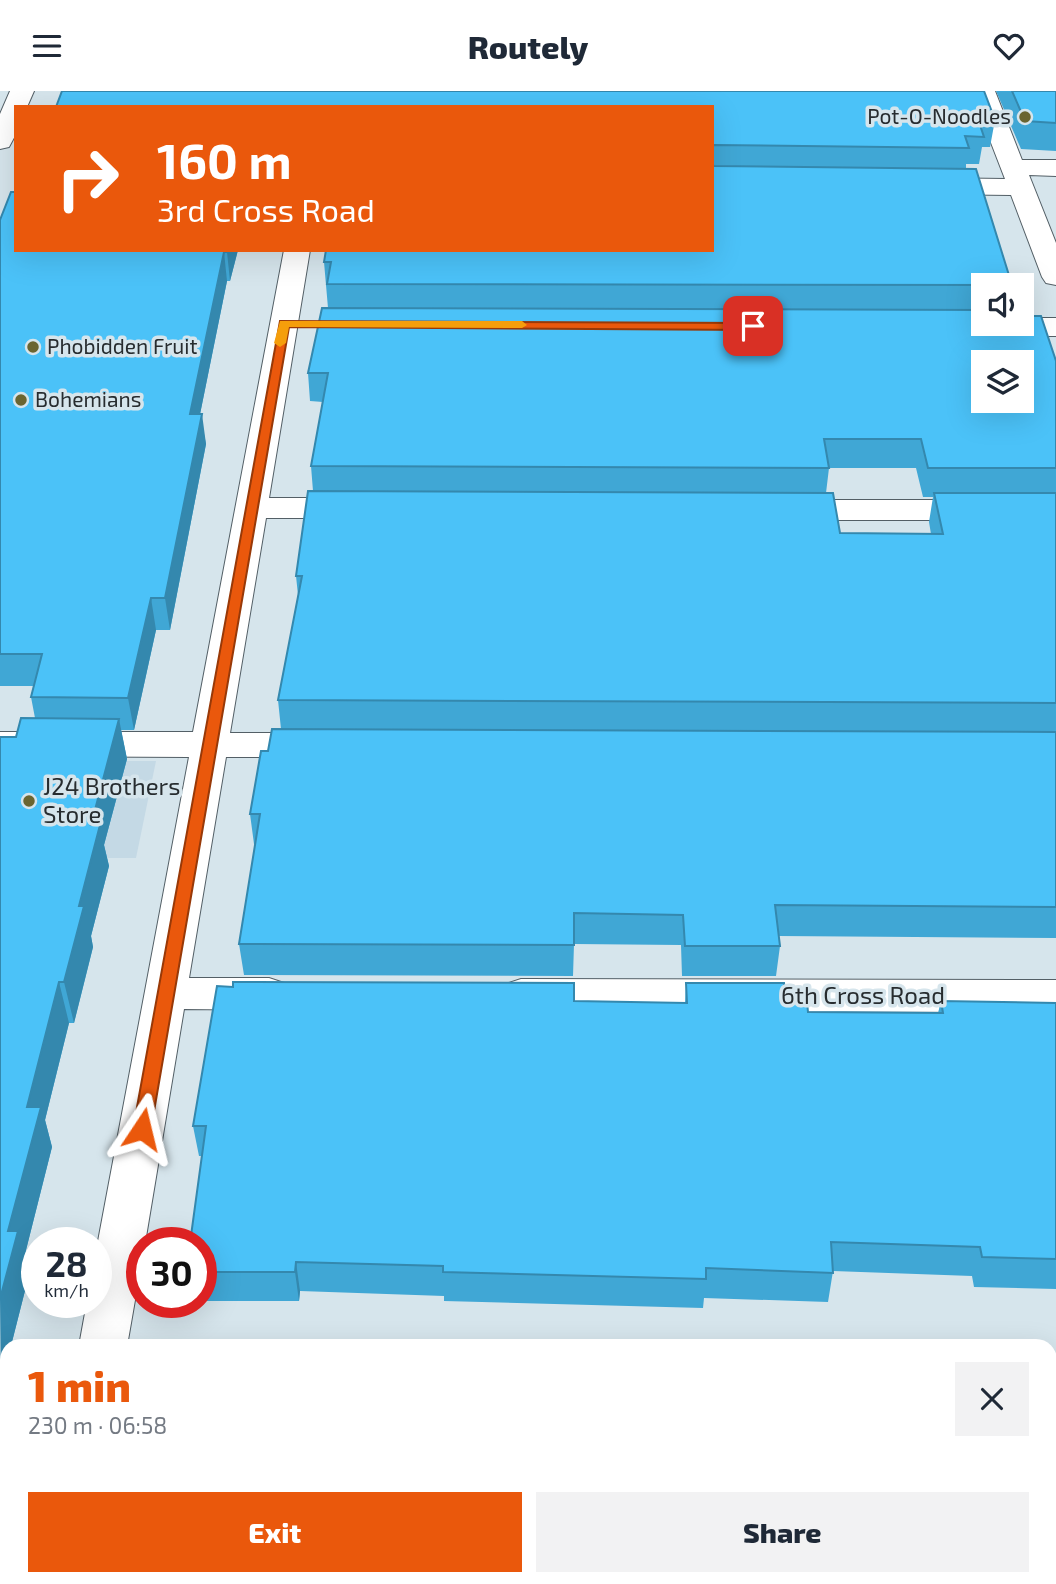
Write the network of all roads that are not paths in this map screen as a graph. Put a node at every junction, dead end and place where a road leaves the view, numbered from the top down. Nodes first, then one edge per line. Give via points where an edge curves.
1 (982, 91) edge
2 (14, 110) edge
3 (0, 142) edge
4 (1056, 168) edge
5 (900, 186) edge
6 (1021, 188) junction
7 (1056, 210) edge
8 (297, 252) edge
9 (1056, 277) edge
10 (960, 327) edge
11 (1056, 327) edge
12 (252, 508) junction
13 (390, 509) edge
14 (751, 509) edge
15 (1056, 510) edge
16 (0, 744) edge
17 (210, 745) junction
18 (362, 745) edge
19 (166, 993) junction
20 (305, 994) edge
21 (486, 994) edge
22 (1056, 996) edge
23 (104, 1339) edge

1 - 6 street
2 - 3 street
4 - 6 street
5 - 6 street
6 - 7 street
6 - 9 street
8 - 12 street via 298,324
10 - 11 street
12 - 13 street
12 - 17 street
14 - 15 street
16 - 17 street
17 - 18 street
17 - 19 street
19 - 20 street
19 - 23 street
21 - 22 street, 6th Cross Road

